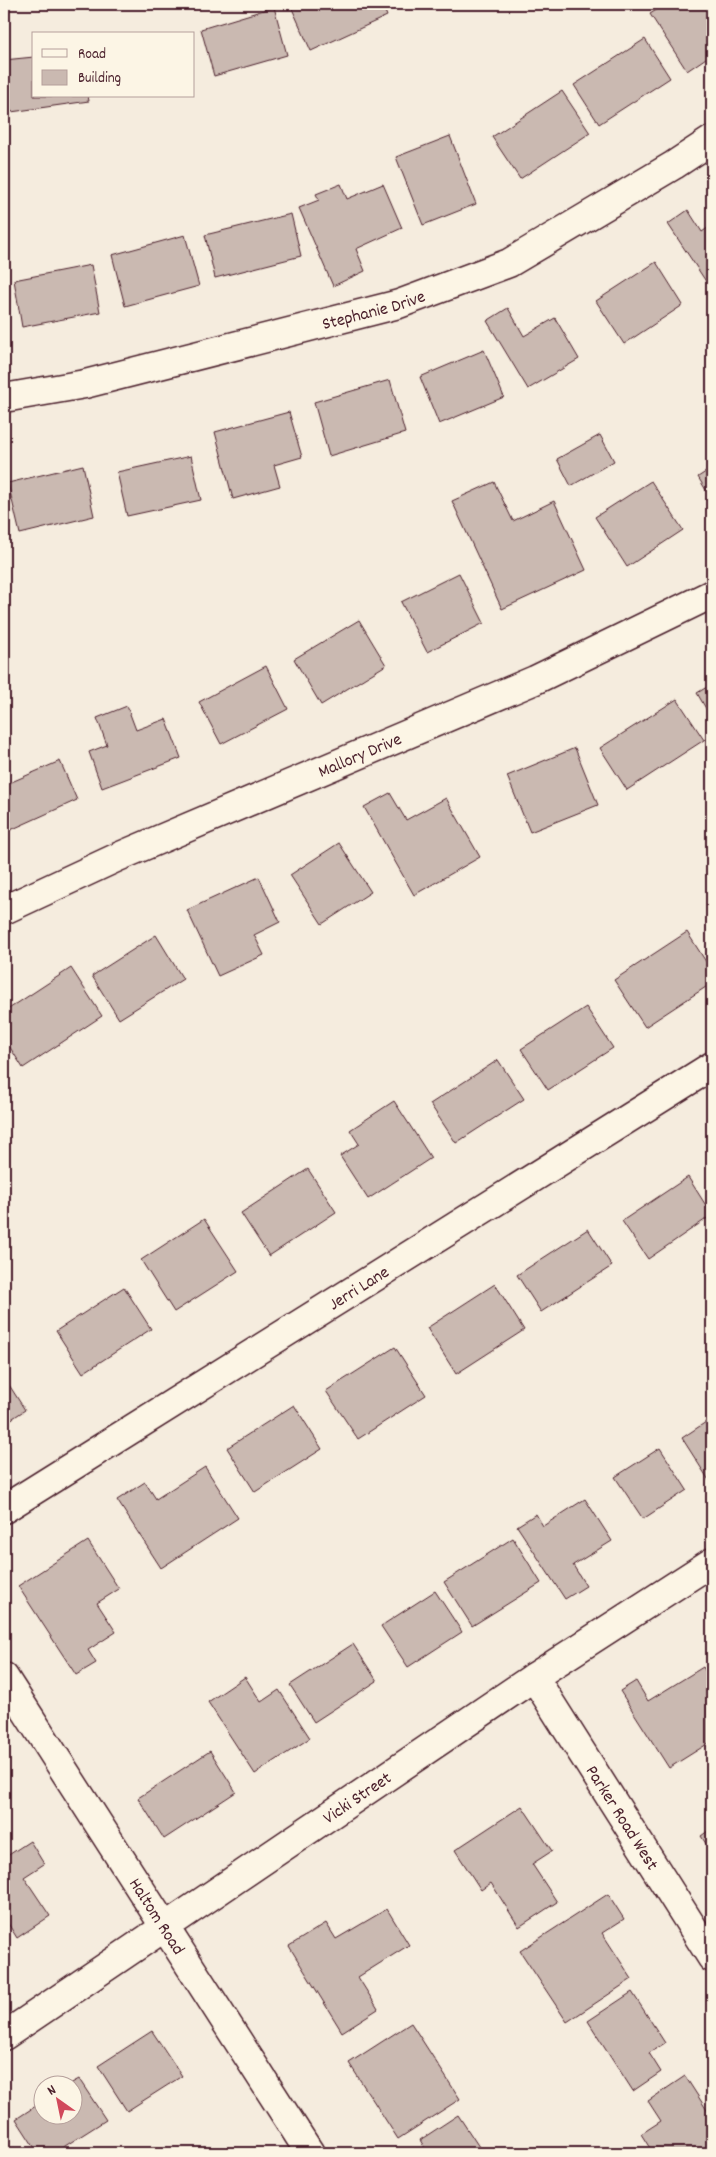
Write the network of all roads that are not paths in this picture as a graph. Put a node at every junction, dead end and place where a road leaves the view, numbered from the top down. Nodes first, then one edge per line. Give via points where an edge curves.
1 (712, 140) edge
2 (4, 398) edge
3 (712, 594) edge
4 (4, 910) edge
5 (712, 1066) edge
6 (4, 1508) edge
7 (712, 1562) edge
8 (4, 1677) edge
9 (534, 1677) junction
10 (165, 1928) junction
11 (712, 1958) edge
12 (4, 2036) edge
13 (310, 2153) edge

1 - 2 street, Stephanie Drive via 509,263 399,304 85,384
3 - 4 street, Mallory Drive via 535,680 118,857
5 - 6 street, Jerri Lane
7 - 9 street, Vicki Street
8 - 10 street, Haltom Road
9 - 10 street, Vicki Street
9 - 11 street, Parker Road West
10 - 12 street, Vicki Street
10 - 13 street, Haltom Road

